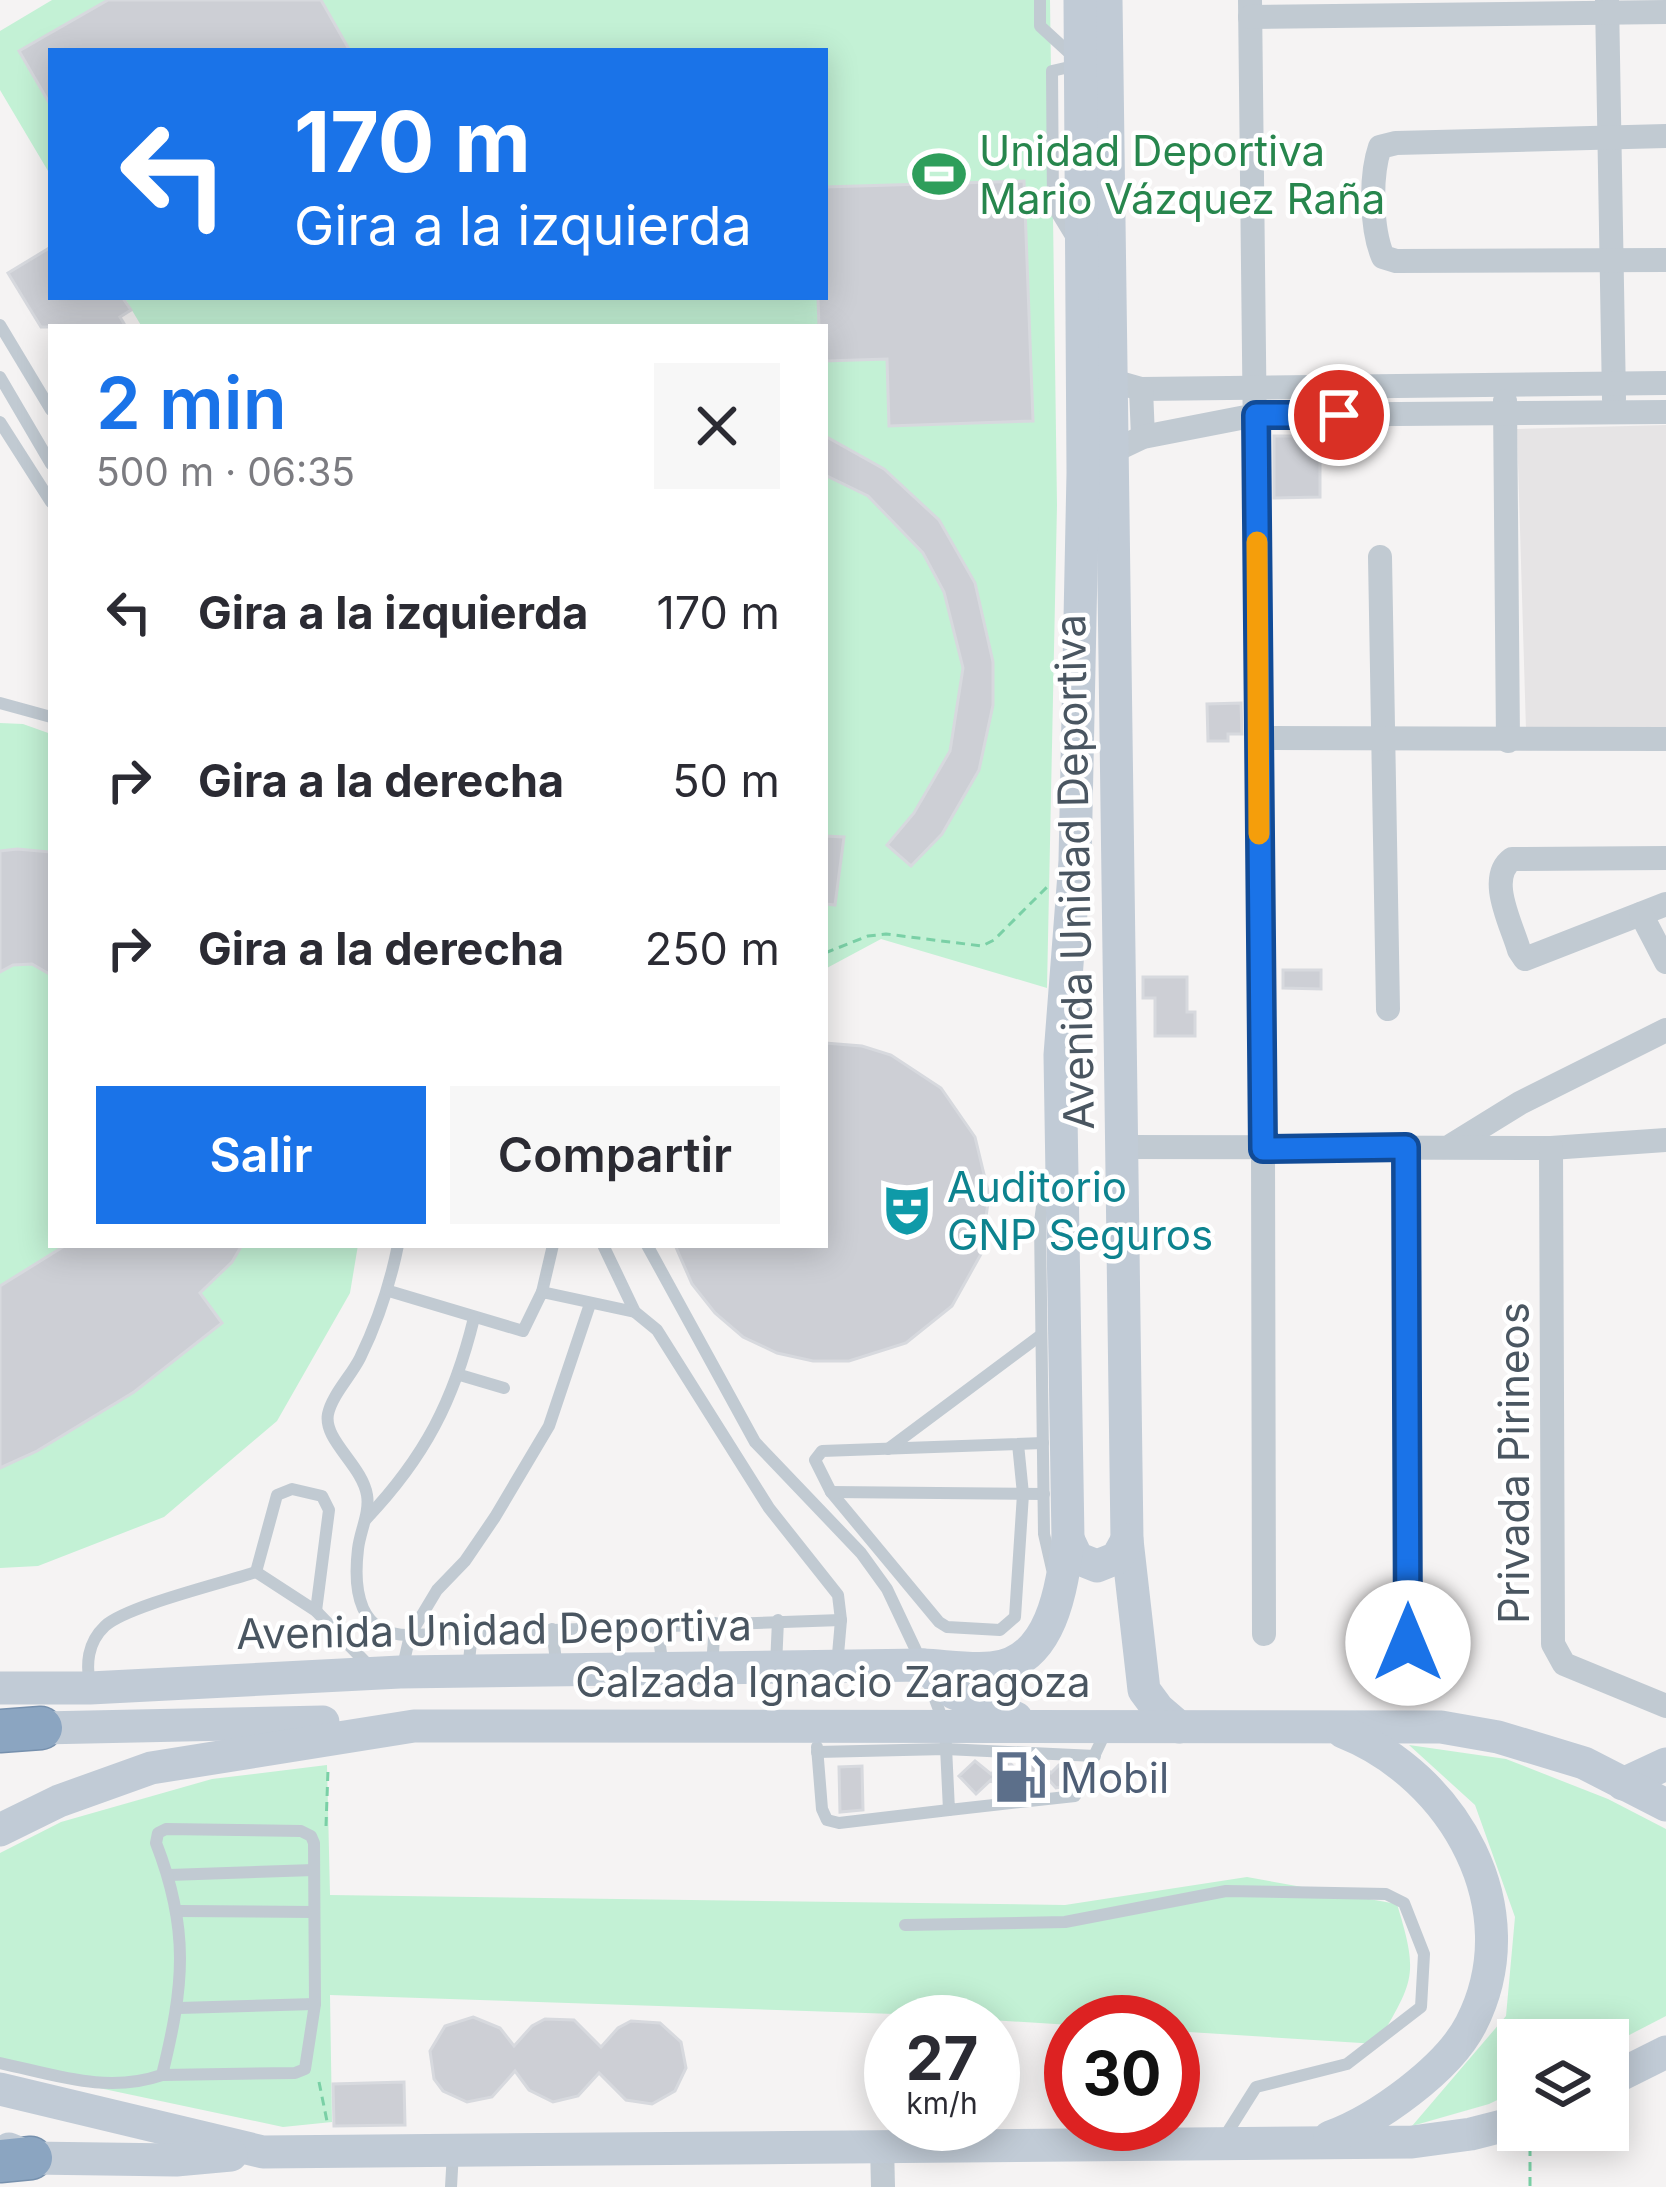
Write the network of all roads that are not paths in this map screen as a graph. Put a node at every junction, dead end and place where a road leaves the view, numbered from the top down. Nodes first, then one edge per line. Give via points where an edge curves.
1 (1040, 0) edge
2 (1080, 0) edge
3 (1106, 0) edge
4 (1607, 6) edge
5 (1250, 8) edge
6 (1666, 12) edge
7 (1094, 63) junction
8 (1612, 135) junction
9 (1666, 136) edge
10 (1613, 260) junction
11 (1666, 260) edge
12 (0, 325) edge
13 (1082, 367) junction
14 (0, 377) edge
15 (1615, 383) junction
16 (1666, 383) edge
17 (1127, 385) junction
18 (1505, 386) junction
19 (1256, 402) junction
20 (48, 405) edge
21 (1666, 412) edge
22 (1614, 413) junction
23 (1505, 414) junction
24 (0, 422) edge
25 (1128, 444) junction
26 (48, 459) edge
27 (1083, 473) junction
28 (48, 497) edge
29 (1380, 557) dead end
30 (0, 703) edge
31 (48, 716) edge
32 (1258, 738) junction
33 (1666, 739) edge
34 (1385, 740) junction
35 (1508, 741) junction
36 (1666, 858) edge
37 (1666, 904) edge
38 (1641, 914) junction
39 (1666, 962) edge
40 (1388, 1009) dead end
41 (1666, 1030) edge
42 (1061, 1095) junction
43 (1123, 1107) junction
44 (1666, 1140) edge
45 (1450, 1146) junction
46 (1123, 1147) junction
47 (1406, 1147) junction
48 (1551, 1148) junction
49 (1263, 1149) junction
50 (1062, 1178) junction
51 (397, 1248) edge
52 (552, 1248) edge
53 (605, 1248) edge
54 (649, 1248) edge
55 (389, 1291) junction
56 (542, 1292) junction
57 (590, 1304) junction
58 (635, 1312) junction
59 (473, 1318) junction
60 (1041, 1336) junction
61 (460, 1375) junction
62 (503, 1388) dead end
63 (1043, 1443) junction
64 (1018, 1444) junction
65 (888, 1449) junction
66 (831, 1492) junction
67 (1023, 1494) junction
68 (1044, 1494) junction
69 (365, 1520) junction
70 (1068, 1539) junction
71 (1127, 1540) junction
72 (256, 1572) junction
73 (1062, 1586) junction
74 (316, 1611) junction
75 (778, 1620) junction
76 (841, 1620) junction
77 (715, 1624) junction
78 (657, 1625) junction
79 (552, 1629) junction
80 (472, 1633) junction
81 (1264, 1634) dead end
82 (410, 1636) junction
83 (1408, 1643) dead end
84 (923, 1665) junction
85 (837, 1666) junction
86 (776, 1667) junction
87 (712, 1668) junction
88 (664, 1669) junction
89 (990, 1669) junction
90 (557, 1670) junction
91 (468, 1671) junction
92 (388, 1673) junction
93 (0, 1688) edge
94 (90, 1688) junction
95 (1666, 1706) edge
96 (945, 1718) junction
97 (1320, 1725) junction
98 (414, 1726) junction
99 (1178, 1727) junction
100 (20, 1730) edge
101 (816, 1738) junction
102 (1101, 1742) junction
103 (0, 1745) edge
104 (1666, 1765) edge
105 (1623, 1784) junction
106 (1666, 1805) edge
107 (949, 1810) junction
108 (0, 1830) edge
109 (314, 1870) junction
110 (169, 1875) junction
111 (179, 1911) junction
112 (314, 1912) junction
113 (905, 1925) dead end
114 (315, 2004) junction
115 (178, 2008) junction
116 (1666, 2052) edge
117 (0, 2063) edge
118 (1629, 2070) edge
119 (162, 2075) junction
120 (0, 2090) edge
121 (1497, 2127) edge
122 (1317, 2142) junction
123 (1222, 2143) junction
124 (1020, 2144) edge
125 (864, 2145) edge
126 (453, 2151) junction
127 (882, 2151) edge
128 (263, 2152) junction
129 (10, 2155) edge
130 (451, 2187) edge
131 (883, 2187) edge

1 - 7 lane via 1044,32
2 - 7 street, Avenida Unidad Deportiva
3 - 7 street, Avenida Unidad Deportiva
4 - 5 street
4 - 6 street
4 - 8 street
5 - 19 street
7 - 13 street, Avenida Unidad Deportiva
7 - 17 street, Avenida Unidad Deportiva
8 - 9 street
8 - 10 street
8 - 10 street via 1380,147 1375,183 1383,257
10 - 11 street
10 - 15 street
12 - 20 lane
13 - 17 street
13 - 27 street, Avenida Unidad Deportiva
14 - 26 lane
15 - 16 street
15 - 18 street
15 - 22 street
17 - 19 street
17 - 25 street, Avenida Unidad Deportiva
18 - 19 street
18 - 23 street
19 - 23 street
19 - 25 street
19 - 32 street
21 - 22 street
22 - 23 street
23 - 35 street
24 - 28 lane
25 - 27 street
25 - 43 street, Avenida Unidad Deportiva
27 - 42 street, Avenida Unidad Deportiva
29 - 34 street
30 - 31 lane
32 - 34 street
32 - 49 street
33 - 35 street
34 - 35 street
34 - 40 street
36 - 38 street via 1511,859 1500,872 1526,959
37 - 38 street
38 - 39 street
41 - 45 street
42 - 43 street via 1082,1078 1096,1078
42 - 50 street, Avenida Unidad Deportiva
43 - 46 street, Avenida Unidad Deportiva
44 - 48 street
45 - 47 street
45 - 48 street
46 - 49 street
46 - 71 street, Avenida Unidad Deportiva
47 - 49 street
47 - 83 street
48 - 95 street, Privada Pirineos via 1553,1644 1564,1664
49 - 81 street
50 - 60 lane via 1047,1190 1040,1222
50 - 70 street, Avenida Unidad Deportiva
51 - 55 lane
52 - 56 lane
53 - 58 lane
54 - 84 lane via 754,1442 861,1553
55 - 59 lane
55 - 69 lane via 328,1412 328,1432 367,1495
56 - 57 lane
56 - 59 lane via 523,1330
57 - 58 lane
57 - 82 lane via 549,1426
58 - 76 lane via 657,1330 769,1508 838,1595
59 - 61 lane
60 - 63 lane
60 - 65 lane
61 - 62 lane
61 - 69 lane via 427,1442
63 - 64 lane
63 - 68 lane
64 - 65 lane
64 - 67 lane
65 - 66 lane via 817,1454
66 - 67 lane
66 - 67 lane via 947,1627 1000,1630 1016,1617
67 - 68 lane
68 - 73 lane via 1049,1564
69 - 82 lane via 356,1587 382,1633
70 - 71 street via 1078,1558 1097,1566 1117,1558
70 - 73 street, Avenida Unidad Deportiva
71 - 99 street, Avenida Unidad Deportiva via 1144,1690
72 - 74 lane
72 - 74 lane via 277,1495 286,1489 322,1496 328,1510
72 - 94 lane via 107,1624 90,1645
73 - 89 street, Avenida Unidad Deportiva via 1028,1655
74 - 92 lane
75 - 76 lane
75 - 77 lane
75 - 86 lane
76 - 85 lane
77 - 78 lane
77 - 87 lane
78 - 79 lane
78 - 88 lane
79 - 80 lane
79 - 90 lane
80 - 82 lane
80 - 91 lane
82 - 92 lane via 409,1652
84 - 85 street, Avenida Unidad Deportiva
84 - 89 street, Avenida Unidad Deportiva
84 - 96 street
85 - 86 street, Avenida Unidad Deportiva
86 - 87 street, Avenida Unidad Deportiva
87 - 88 street, Avenida Unidad Deportiva
88 - 90 street, Avenida Unidad Deportiva
89 - 96 street, Avenida Unidad Deportiva
90 - 91 street, Avenida Unidad Deportiva
91 - 92 street, Avenida Unidad Deportiva
92 - 94 street, Avenida Unidad Deportiva
93 - 94 street, Avenida Unidad Deportiva
94 - 100 street
96 - 101 lane
96 - 101 street, Calzada Ignacio Zaragoza
96 - 102 lane
96 - 102 street, Calzada Ignacio Zaragoza via 995,1711
96 - 107 lane
97 - 99 street, Calzada Ignacio Zaragoza
97 - 105 street, Calzada Ignacio Zaragoza via 1441,1727 1498,1737 1584,1762
97 - 122 street via 1391,1755 1439,1798 1482,1878 1490,1954 1471,2025 1453,2048 1378,2113
98 - 100 street
98 - 101 street, Calzada Ignacio Zaragoza
98 - 108 street, Calzada Ignacio Zaragoza via 151,1768
99 - 102 street, Calzada Ignacio Zaragoza
100 - 103 street
101 - 107 lane via 827,1820
102 - 107 lane via 1075,1796
104 - 105 street
105 - 106 street, Calzada Ignacio Zaragoza
109 - 110 lane
109 - 110 lane via 314,1843 301,1831 166,1829 156,1843
109 - 112 lane
110 - 111 lane
111 - 112 lane
111 - 115 lane
112 - 114 lane
113 - 123 lane via 1066,1922 1226,1891 1386,1894 1404,1903 1424,1954 1421,2006 1347,2065 1256,2087
114 - 115 lane
114 - 119 lane via 304,2069
115 - 119 lane
116 - 118 street
117 - 119 lane via 106,2085
120 - 128 street
121 - 122 street via 1412,2142
122 - 123 street
123 - 124 street
125 - 126 street
126 - 128 street
126 - 130 lane
127 - 131 street
128 - 129 street via 176,2160

